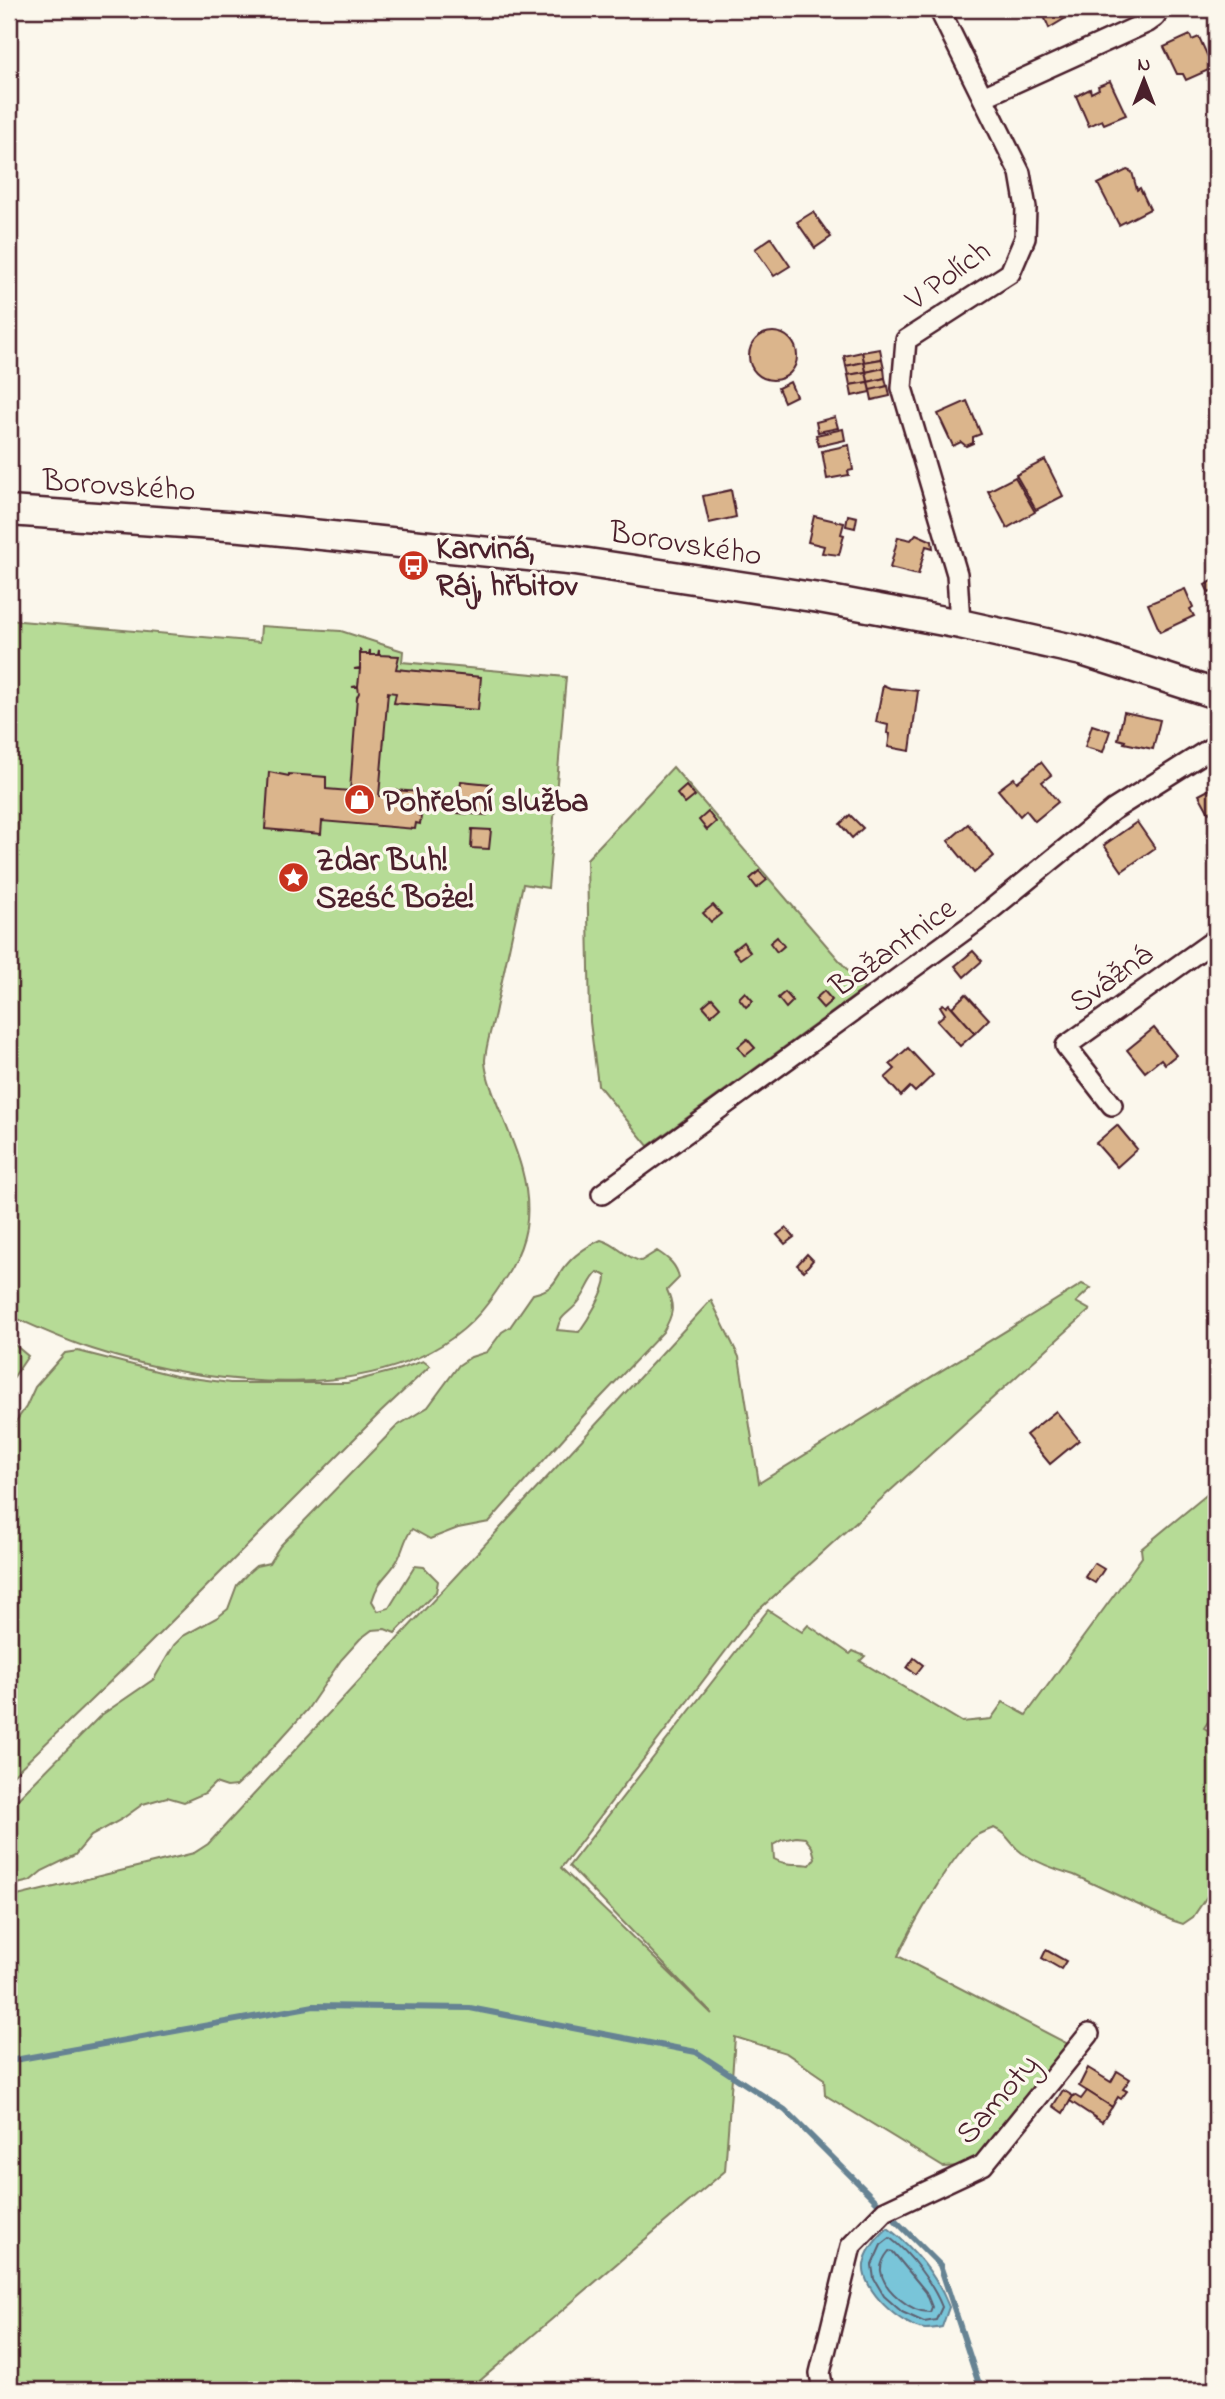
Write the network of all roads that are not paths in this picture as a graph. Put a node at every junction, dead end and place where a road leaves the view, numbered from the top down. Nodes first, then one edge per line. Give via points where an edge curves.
1 (939, 9) edge
2 (1158, 9) edge
3 (983, 97) junction
4 (9, 511) edge
5 (960, 624) junction
6 (1216, 694) edge
7 (1216, 746) edge
8 (1216, 939) edge
9 (1112, 1105) dead end
10 (602, 1194) dead end
11 (1089, 2034) dead end
12 (822, 2390) edge

1 - 3 street, V Polích
2 - 3 street via 1148,22
3 - 5 street, V Polích via 1020,173 1025,238 1010,273 906,340 902,388 957,575
4 - 5 main road, Borovského via 242,527 568,559
5 - 6 main road, Borovského via 1082,651
7 - 10 street, Bažantnice via 1114,810 978,921
8 - 9 street, Svážná via 1066,1046
11 - 12 street, Samoty via 983,2165 885,2211 851,2246 820,2373

